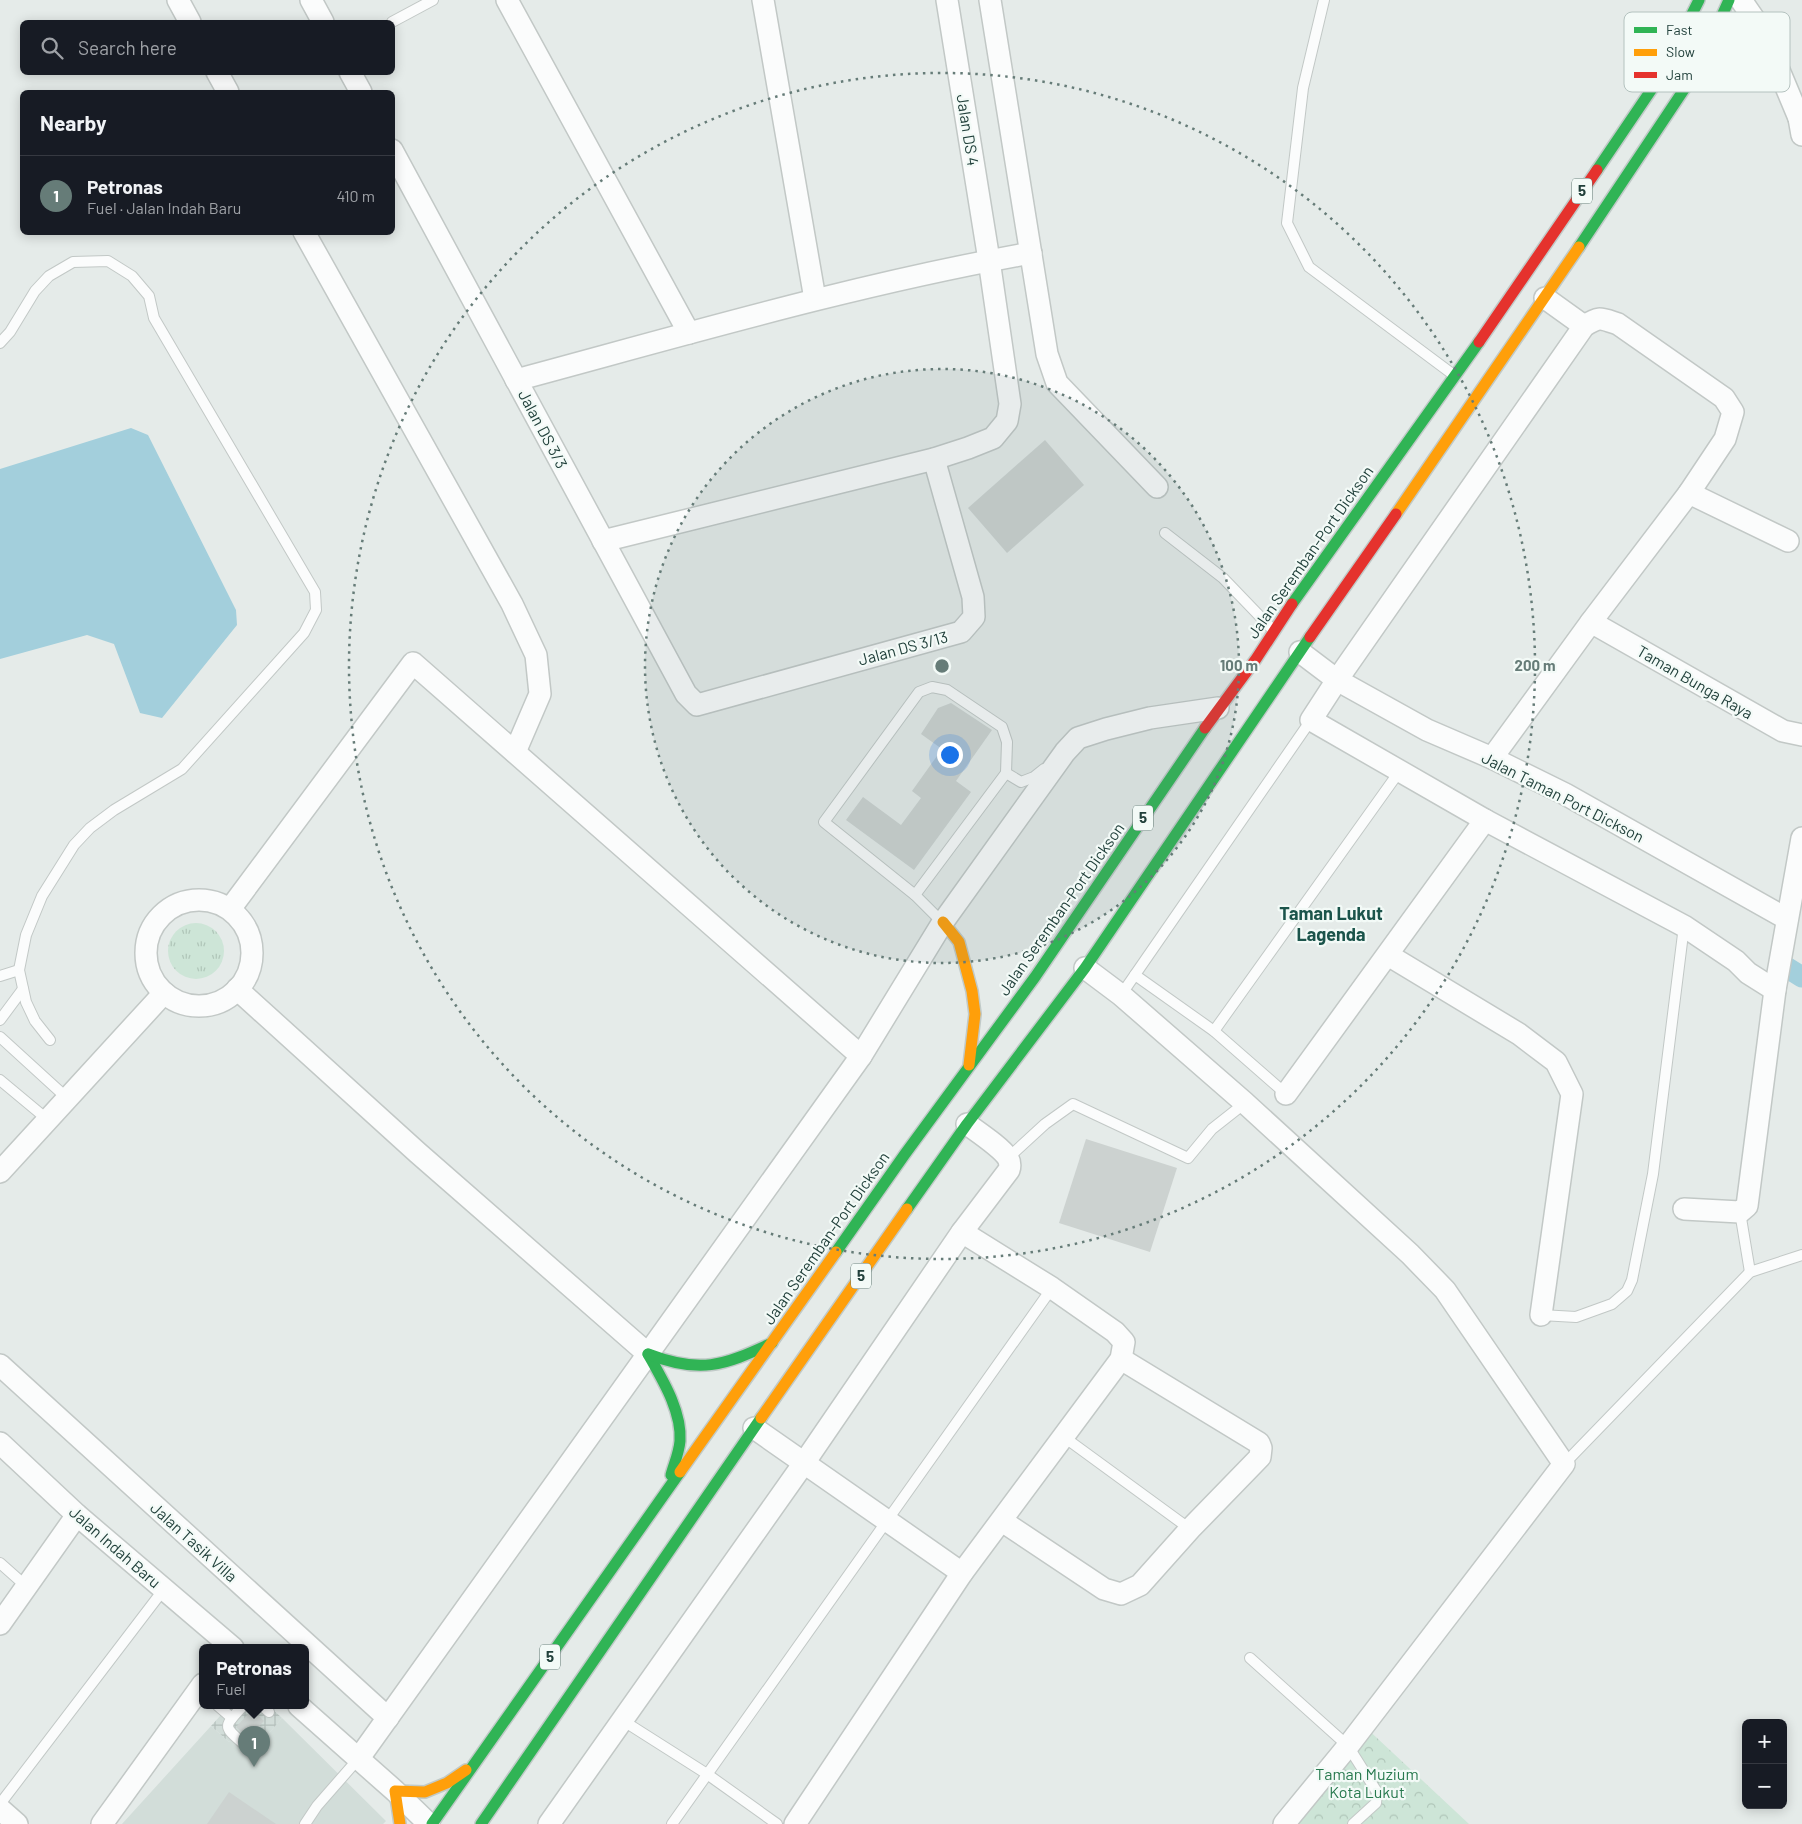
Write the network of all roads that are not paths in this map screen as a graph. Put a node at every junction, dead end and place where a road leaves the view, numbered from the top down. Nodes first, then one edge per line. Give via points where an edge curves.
1 (178, 0) edge
2 (311, 0) edge
3 (433, 0) edge
4 (507, 0) edge
5 (763, 0) edge
6 (947, 0) edge
7 (990, 0) edge
8 (1324, 0) edge
9 (1699, 0) edge
10 (1729, 0) edge
11 (1741, 0) edge
12 (1693, 12) edge
13 (1724, 12) edge
14 (1749, 12) edge
15 (189, 20) edge
16 (322, 20) edge
17 (395, 20) edge
18 (219, 75) edge
19 (352, 75) edge
20 (227, 90) edge
21 (360, 90) edge
22 (1650, 92) edge
23 (1682, 92) edge
24 (1788, 92) edge
25 (1801, 123) edge
26 (395, 156) edge
27 (306, 235) edge
28 (1031, 253) junction
29 (989, 260) junction
30 (1545, 298) junction
31 (815, 300) junction
32 (1584, 326) junction
33 (689, 333) junction
34 (0, 343) edge
35 (1456, 376) junction
36 (516, 380) junction
37 (934, 459) junction
38 (1157, 487) dead end
39 (1688, 493) junction
40 (1165, 533) dead end
41 (603, 541) junction
42 (1788, 541) dead end
43 (1292, 604) junction
44 (1591, 622) junction
45 (1274, 631) junction
46 (1288, 645) junction
47 (1256, 659) junction
48 (1337, 680) junction
49 (697, 705) joint
50 (1218, 708) junction
51 (1311, 720) junction
52 (1802, 735) edge
53 (515, 752) junction
54 (1065, 752) junction
55 (1492, 758) junction
56 (1399, 772) junction
57 (1006, 773) junction
58 (1485, 820) junction
59 (1802, 838) edge
60 (915, 895) junction
61 (230, 909) junction
62 (942, 922) junction
63 (1786, 924) junction
64 (1684, 926) junction
65 (1069, 928) junction
66 (1071, 948) dead end
67 (1388, 955) junction
68 (1078, 964) junction
69 (19, 970) junction
70 (1052, 972) dead end
71 (1135, 975) junction
72 (0, 976) edge
73 (1035, 977) junction
74 (23, 989) junction
75 (237, 990) junction
76 (1775, 990) junction
77 (164, 994) junction
78 (1121, 995) junction
79 (0, 1020) edge
80 (1214, 1030) junction
81 (0, 1037) edge
82 (50, 1040) dead end
83 (861, 1056) junction
84 (969, 1069) junction
85 (0, 1080) edge
86 (1286, 1094) joint
87 (68, 1100) junction
88 (1245, 1103) junction
89 (48, 1120) junction
90 (967, 1124) junction
91 (1008, 1158) junction
92 (0, 1172) edge
93 (1684, 1209) dead end
94 (1740, 1212) junction
95 (962, 1232) junction
96 (1802, 1255) edge
97 (1750, 1272) junction
98 (1052, 1288) junction
99 (1541, 1315) joint
100 (772, 1343) junction
101 (648, 1354) junction
102 (1121, 1359) junction
103 (0, 1365) edge
104 (746, 1380) junction
105 (744, 1400) dead end
106 (747, 1425) junction
107 (1064, 1436) junction
108 (715, 1439) dead end
109 (0, 1443) edge
110 (698, 1447) junction
111 (804, 1463) junction
112 (1564, 1464) junction
113 (667, 1491) junction
114 (77, 1515) junction
115 (887, 1521) junction
116 (1002, 1521) junction
117 (1190, 1529) junction
118 (0, 1564) edge
119 (962, 1573) junction
120 (26, 1587) junction
121 (164, 1589) junction
122 (0, 1624) edge
123 (228, 1644) edge
124 (307, 1644) edge
125 (309, 1646) edge
126 (1250, 1658) dead end
127 (199, 1692) edge
128 (222, 1709) edge
129 (240, 1709) edge
130 (302, 1709) edge
131 (232, 1718) junction
132 (388, 1718) junction
133 (622, 1720) junction
134 (1348, 1746) junction
135 (247, 1747) dead end
136 (359, 1758) junction
137 (473, 1765) junction
138 (707, 1774) junction
139 (395, 1791) junction
140 (0, 1804) edge
141 (0, 1809) edge
142 (478, 1820) edge
143 (17, 1824) edge
144 (102, 1824) edge
145 (305, 1824) edge
146 (400, 1824) edge
147 (430, 1824) edge
148 (549, 1824) edge
149 (672, 1824) edge
150 (777, 1824) edge
151 (795, 1824) edge
152 (1284, 1824) edge
153 (1353, 1824) edge

1 - 15 street
2 - 16 street
3 - 17 lane
4 - 33 street
5 - 31 street
6 - 29 street, Jalan DS 4
7 - 28 street
8 - 35 lane via 1303,88 1287,223 1309,267
9 - 12 highway, Jalan Seremban-Port Dickson / 5
10 - 13 highway, 5
11 - 14 street
18 - 20 street
19 - 21 street
22 - 35 highway, Jalan Seremban-Port Dickson / 5
23 - 30 highway, 5
24 - 25 street
26 - 36 street, Jalan DS 3/3
27 - 53 street via 512,604 536,655 540,694
28 - 29 street
28 - 38 street via 1047,354 1057,383
29 - 31 street
29 - 37 street, Jalan DS 4 via 1010,404 1007,422 993,438
30 - 32 street
30 - 46 highway, 5
31 - 33 street
32 - 39 street via 1601,318 1618,324 1724,398 1733,412 1725,439
32 - 48 street
33 - 36 street
34 - 69 lane via 35,291 49,276 73,262 108,262 132,276 149,296 154,318 315,592 316,610 304,633 182,770 114,810 74,845 42,896 26,935
35 - 43 highway, Jalan Seremban-Port Dickson / 5
36 - 41 street, Jalan DS 3/3
37 - 41 street, Jalan DS 4
37 - 49 street, Jalan DS 3/13 via 974,597 974,617 961,632
39 - 42 street
39 - 44 street
40 - 45 lane via 1223,578
41 - 49 street, Jalan DS 3/3 via 686,694
43 - 45 highway, Jalan Seremban-Port Dickson / 5
43 - 46 highway via 1287,613
44 - 52 street, Taman Bunga Raya via 1783,731
44 - 55 street
45 - 47 highway, Jalan Seremban-Port Dickson / 5
46 - 47 highway
46 - 48 street, Jalan Taman Port Dickson
46 - 68 highway, 5
47 - 50 highway, Jalan Seremban-Port Dickson / 5
48 - 51 street
48 - 55 street, Jalan Taman Port Dickson via 1426,730
50 - 54 street via 1150,718 1106,729 1078,738
50 - 65 highway, Jalan Seremban-Port Dickson / 5
51 - 56 street
51 - 71 lane
53 - 61 street via 414,663
53 - 83 street
54 - 57 lane via 1034,777 1021,782
54 - 62 street
55 - 63 street, Jalan Taman Port Dickson via 1565,794
56 - 58 street
56 - 80 lane
57 - 60 lane
57 - 60 lane via 1007,742 1002,727 947,690 932,687 919,692 824,822
58 - 64 street
58 - 67 street
59 - 63 street
60 - 62 lane
61 - 75 street via 242,922 250,939 252,956 247,974
61 - 77 street via 196,900 178,904 163,914 152,928 146,945 146,963
62 - 83 street
62 - 84 highway via 959,942 972,991 975,1014
63 - 76 street
64 - 76 street
64 - 99 lane via 1653,1174 1628,1291 1612,1304 1576,1317
65 - 66 highway
65 - 73 highway, Jalan Seremban-Port Dickson / 5
67 - 86 street
67 - 99 street via 1519,1034 1556,1062 1572,1094
68 - 78 street
68 - 90 highway, 5
69 - 72 lane
69 - 74 lane
70 - 73 highway
71 - 78 lane
71 - 80 lane
73 - 84 highway, Jalan Seremban-Port Dickson / 5
74 - 79 lane
74 - 82 lane via 35,1021
75 - 77 street via 224,999 193,1006
75 - 101 street
76 - 94 street via 1747,1206
77 - 87 street
78 - 88 street
80 - 86 lane
81 - 87 lane
83 - 101 street
84 - 100 highway, Jalan Seremban-Port Dickson / 5
85 - 89 lane
87 - 89 street
88 - 91 lane via 1212,1129 1188,1158 1073,1104 1045,1124
88 - 112 street via 1445,1290
89 - 92 street
90 - 91 street
90 - 106 highway, 5
91 - 95 street via 1009,1170
93 - 94 street
94 - 97 lane
95 - 98 street
95 - 111 street
96 - 97 lane
97 - 112 lane
98 - 102 street via 1115,1332 1124,1342
98 - 115 lane
100 - 101 highway via 716,1364 689,1366
100 - 104 highway, Jalan Seremban-Port Dickson / 5
101 - 113 highway via 668,1394 680,1440
101 - 132 street
102 - 107 street
102 - 117 street via 1259,1443 1260,1457
103 - 124 street, Jalan Tasik Villa
104 - 105 highway
104 - 110 highway, Jalan Seremban-Port Dickson / 5
106 - 111 street
106 - 142 highway, 5 via 493,1808
107 - 116 street
107 - 117 lane
108 - 110 highway
109 - 114 street, Jalan Indah Baru
110 - 113 highway, Jalan Seremban-Port Dickson / 5
111 - 115 street
111 - 133 street
112 - 134 street
113 - 137 highway, Jalan Seremban-Port Dickson / 5
114 - 120 street
114 - 121 street, Jalan Indah Baru
115 - 119 street
115 - 138 lane
116 - 117 street via 1104,1588 1121,1594 1140,1585
116 - 119 street
118 - 120 lane
119 - 151 street
120 - 122 street
121 - 123 street, Jalan Indah Baru
121 - 140 lane
125 - 132 street, Jalan Tasik Villa
126 - 134 lane
127 - 144 street
128 - 131 lane
129 - 131 lane
130 - 136 street
131 - 135 lane via 228,1722 229,1730
132 - 136 street
133 - 138 lane
133 - 148 street
134 - 152 street
134 - 153 lane via 1377,1792 1376,1803
136 - 139 street
136 - 145 lane
137 - 139 highway via 447,1783 424,1792
137 - 147 highway, Jalan Seremban-Port Dickson / 5
138 - 149 lane
138 - 150 lane
139 - 146 highway
139 - 147 street
141 - 143 street

